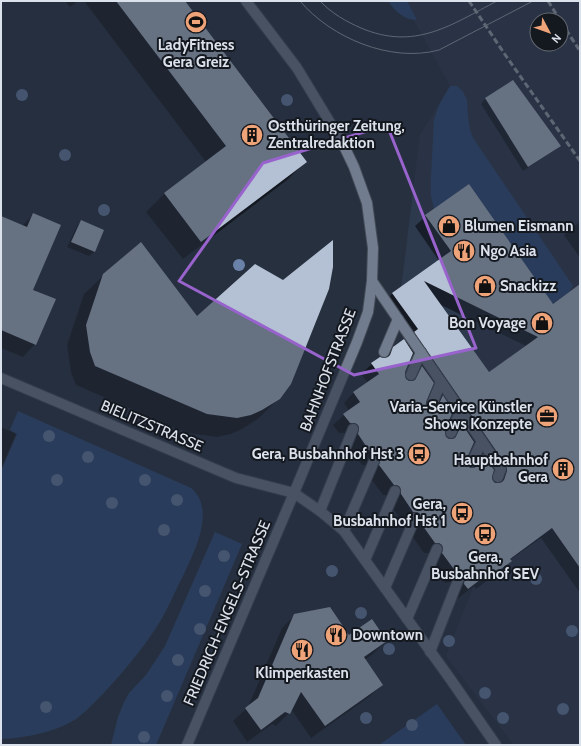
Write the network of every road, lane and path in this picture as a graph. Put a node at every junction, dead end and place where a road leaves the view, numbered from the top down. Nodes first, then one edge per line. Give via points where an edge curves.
1 (246, 1) edge
2 (372, 281) junction
3 (398, 319) junction
4 (384, 352) dead end
5 (421, 352) junction
6 (411, 375) dead end
7 (1, 378) edge
8 (441, 382) junction
9 (432, 404) dead end
10 (461, 410) junction
11 (353, 429) dead end
12 (451, 433) dead end
13 (482, 440) junction
14 (374, 461) dead end
15 (472, 462) dead end
16 (498, 477) dead end
17 (395, 490) dead end
18 (294, 494) junction
19 (320, 511) junction
20 (415, 518) dead end
21 (344, 531) junction
22 (436, 549) dead end
23 (365, 560) junction
24 (459, 578) dead end
25 (385, 588) junction
26 (407, 619) junction
27 (430, 652) junction
28 (188, 745) edge
29 (496, 745) edge

1 - 2 street, BAHNHOFSTRASSE via 297,68 354,167 366,203 373,248
2 - 3 street
2 - 18 street, BAHNHOFSTRASSE via 368,312
3 - 4 street
3 - 5 street
5 - 6 street
5 - 8 street
7 - 18 street, BIELITZSTRASSE via 236,478
8 - 9 street
8 - 10 street
10 - 12 street
10 - 13 street
11 - 19 street
13 - 15 street
13 - 16 street via 501,469
14 - 21 street
17 - 23 street
18 - 19 street, BIELITZSTRASSE
18 - 28 street, FRIEDRICH-ENGELS-STRASSE
19 - 21 street, BIELITZSTRASSE
20 - 25 street
21 - 23 street, BIELITZSTRASSE
22 - 26 street
23 - 25 street, BIELITZSTRASSE
24 - 27 street
25 - 26 street, BIELITZSTRASSE
26 - 27 street, BIELITZSTRASSE
27 - 29 street, BIELITZSTRASSE

